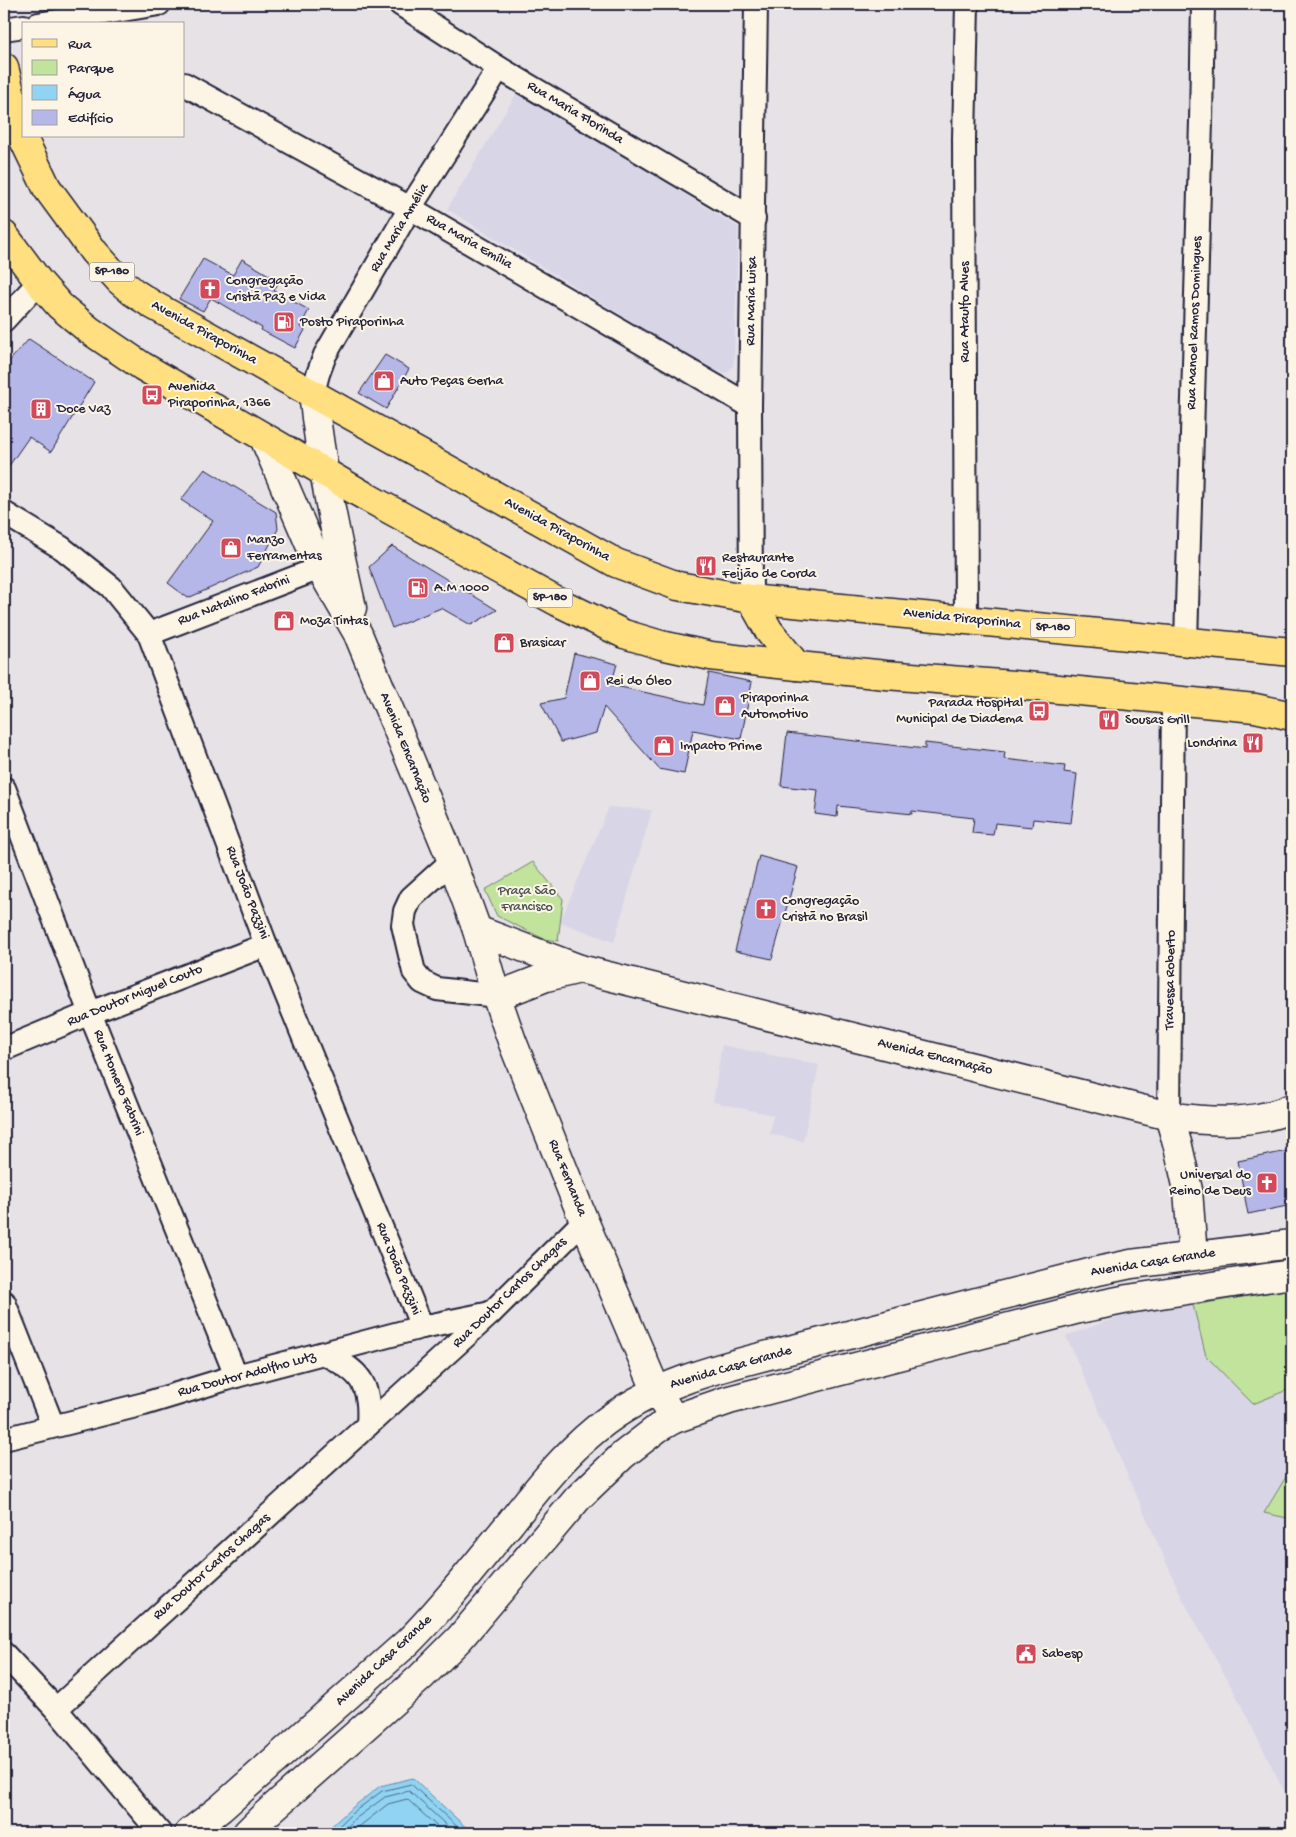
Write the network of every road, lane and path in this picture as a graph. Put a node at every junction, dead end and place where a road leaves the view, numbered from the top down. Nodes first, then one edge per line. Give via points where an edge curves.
1 (158, 4) edge
2 (400, 4) edge
3 (756, 4) edge
4 (967, 4) edge
5 (1203, 4) edge
6 (70, 22) edge
7 (22, 26) edge
8 (4, 29) edge
9 (4, 67) edge
10 (499, 68) junction
11 (185, 85) edge
12 (22, 136) edge
13 (23, 138) edge
14 (410, 208) junction
15 (754, 219) junction
16 (4, 236) edge
17 (39, 282) junction
18 (4, 320) edge
19 (314, 393) junction
20 (750, 406) junction
21 (264, 438) junction
22 (325, 473) junction
23 (4, 513) edge
24 (320, 568) junction
25 (751, 599) junction
26 (966, 620) junction
27 (149, 634) junction
28 (358, 634) junction
29 (1186, 642) junction
30 (1292, 652) edge
31 (797, 666) junction
32 (1173, 701) junction
33 (1292, 716) edge
34 (4, 788) edge
35 (452, 862) junction
36 (477, 930) junction
37 (266, 945) junction
38 (580, 968) junction
39 (497, 996) junction
40 (90, 1013) junction
41 (4, 1049) edge
42 (1292, 1108) edge
43 (1169, 1116) junction
44 (584, 1221) junction
45 (1292, 1244) edge
46 (1194, 1256) junction
47 (1292, 1274) edge
48 (4, 1302) edge
49 (492, 1313) junction
50 (422, 1327) junction
51 (324, 1354) junction
52 (236, 1376) junction
53 (656, 1390) junction
54 (674, 1419) junction
55 (368, 1425) junction
56 (53, 1426) junction
57 (4, 1439) edge
58 (4, 1654) edge
59 (56, 1709) junction
60 (135, 1804) junction
61 (139, 1833) edge
62 (160, 1833) edge
63 (189, 1833) edge
64 (247, 1833) edge

1 - 6 street
2 - 10 street, Rua Maria Florinda
3 - 15 street, Rua Maria Luisa
4 - 26 street, Rua Ataulfo Alves via 964,139
5 - 29 street, Rua Manoel Ramos Domingues
7 - 8 street
9 - 12 main road, Avenida Piraporinha / SP-180
10 - 14 street, Rua Maria Amélia
10 - 15 street, Rua Maria Florinda
11 - 14 street, Rua Maria Emília
13 - 19 main road, Avenida Piraporinha / SP-180 via 47,188 119,280 153,305
14 - 19 street, Rua Maria Amélia via 325,355
14 - 20 street, Rua Maria Emília
15 - 20 street, Rua Maria Luisa
16 - 17 main road, SP-180
17 - 18 street
17 - 21 main road, SP-180 via 60,306 113,348
19 - 22 main road, Avenida Encarnação
19 - 25 main road, Avenida Piraporinha / SP-180 via 616,563 678,586
20 - 25 street, Rua Maria Luisa
21 - 22 main road, SP-180
21 - 24 main road, Avenida Encarnação
22 - 28 main road, Avenida Encarnação
22 - 31 main road, SP-180 via 558,602 624,634 711,656
23 - 27 street, Rua João Pazzini via 62,548 112,587
24 - 27 street, Rua Natalino Fabrini
24 - 28 main road, Avenida Encarnação
25 - 26 main road, Avenida Piraporinha / SP-180
25 - 31 main road via 769,631
26 - 29 main road, Avenida Piraporinha / SP-180
27 - 37 street, Rua João Pazzini
28 - 35 main road, Avenida Encarnação
29 - 30 main road, Avenida Piraporinha / SP-180
31 - 32 main road, SP-180
32 - 33 main road, SP-180 via 1255,708
32 - 43 street, Travessa Roberto
34 - 40 street, Rua Homero Fabrini
35 - 36 main road, Avenida Encarnação
35 - 39 street, Avenida Encarnação via 411,898 405,912 403,925 414,972 422,982 437,989
36 - 38 main road, Avenida Encarnação
36 - 39 main road, Rua Fernanda
37 - 40 street, Rua Doutor Miguel Couto
37 - 50 street, Rua João Pazzini
38 - 39 main road, Avenida Encarnação
38 - 43 main road, Avenida Encarnação
39 - 44 main road, Rua Fernanda
40 - 41 street, Rua Doutor Miguel Couto
40 - 52 street, Rua Homero Fabrini
42 - 43 main road, Avenida Encarnação via 1265,1117 1233,1121
43 - 46 main road, Travessa Roberto via 1188,1190
44 - 49 street, Rua Doutor Carlos Chagas
44 - 53 main road, Rua Fernanda
45 - 46 main road, Avenida Casa Grande
46 - 53 main road, Avenida Casa Grande via 1093,1272 718,1369
47 - 54 main road via 1079,1309 729,1400
48 - 56 street
49 - 50 street, Rua Doutor Adolfho Lutz
49 - 55 street, Rua Doutor Carlos Chagas
50 - 51 street, Rua Doutor Adolfho Lutz
51 - 52 street, Rua Doutor Adolfho Lutz
51 - 55 street via 342,1362 367,1390
52 - 56 street, Rua Doutor Adolfho Lutz via 144,1404
53 - 54 main road, Rua Fernanda
53 - 63 main road, Avenida Casa Grande via 596,1428 534,1492 430,1620 408,1642 222,1808
54 - 64 main road via 623,1455 578,1498 460,1638 428,1671
55 - 59 street, Rua Doutor Carlos Chagas
56 - 57 street, Rua Doutor Adolfho Lutz
58 - 59 street
59 - 60 street
60 - 61 street
60 - 62 street

